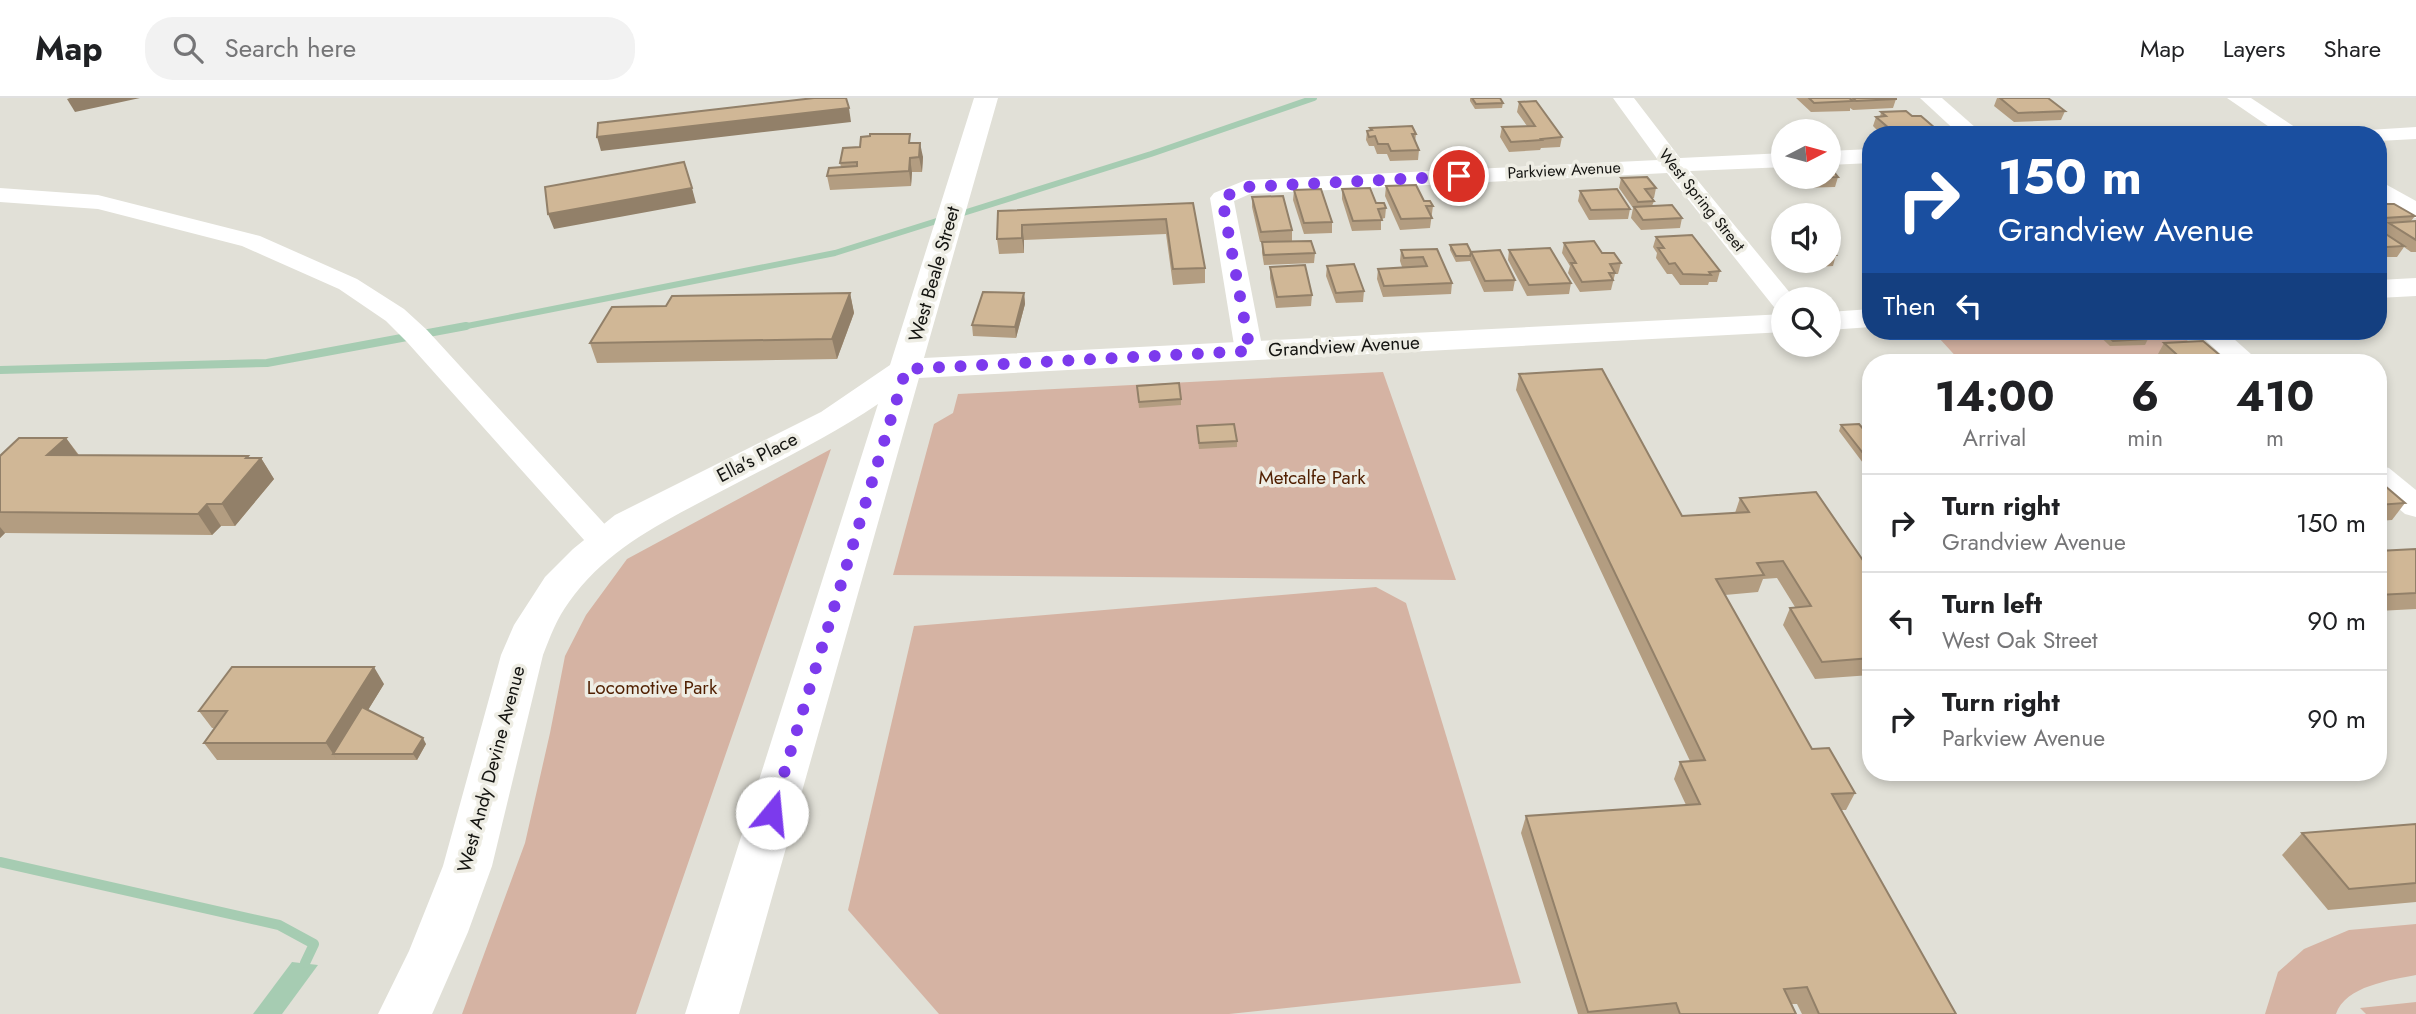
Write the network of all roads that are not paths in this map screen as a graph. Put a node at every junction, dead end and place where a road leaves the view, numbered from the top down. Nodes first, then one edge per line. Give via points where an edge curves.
1 (986, 98) edge
2 (1623, 98) edge
3 (1930, 98) edge
4 (2237, 98) edge
5 (1963, 126) edge
6 (2282, 126) edge
7 (2416, 133) edge
8 (2387, 134) edge
9 (1862, 156) edge
10 (1841, 157) edge
11 (1771, 161) edge
12 (1673, 165) junction
13 (2387, 193) edge
14 (0, 195) edge
15 (2416, 211) edge
16 (1772, 287) edge
17 (2416, 287) edge
18 (2387, 289) edge
19 (1862, 319) edge
20 (1841, 320) edge
21 (1771, 324) edge
22 (2220, 340) edge
23 (1250, 351) junction
24 (2236, 354) edge
25 (906, 369) junction
26 (2387, 483) edge
27 (2416, 507) edge
28 (605, 542) junction
29 (405, 1014) edge
30 (712, 1014) edge

1 - 25 main road, West Beale Street
2 - 12 street, West Spring Street
3 - 5 street
4 - 6 street
7 - 8 street
9 - 10 street
11 - 12 street, Parkview Avenue
12 - 16 street, West Spring Street
12 - 23 street, Parkview Avenue via 1246,187 1222,198
13 - 15 street
14 - 28 street via 98,202 251,241 348,284 395,315 439,359
17 - 18 main road
19 - 20 main road
21 - 23 main road, Grandview Avenue
22 - 24 street
23 - 25 main road, Grandview Avenue
25 - 28 main road, Ella's Place via 833,419 649,511
25 - 30 main road, West Beale Street
26 - 27 street
28 - 29 main road, West Andy Devine Avenue via 552,597 519,664 474,847

